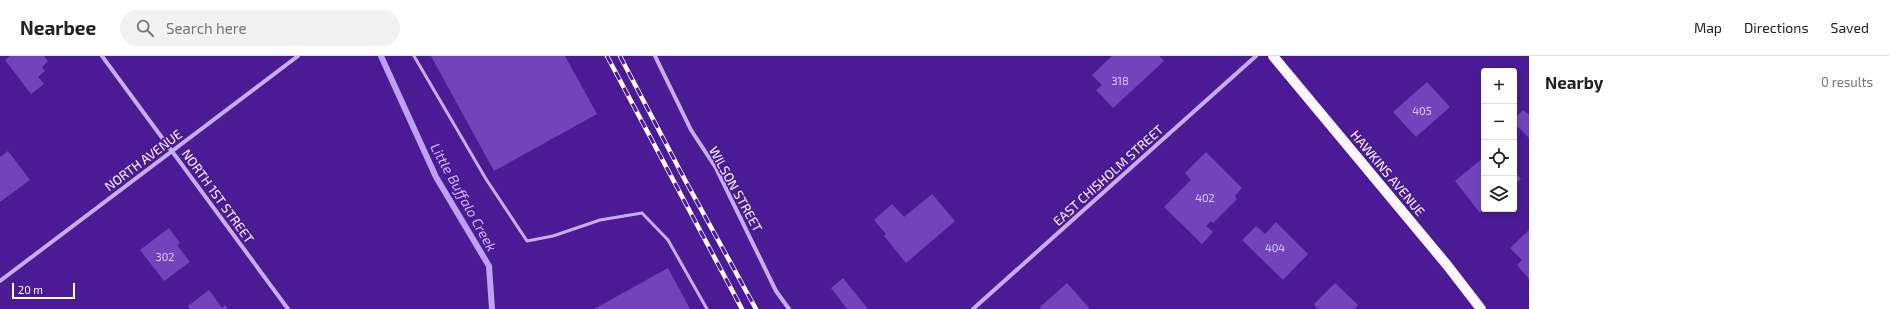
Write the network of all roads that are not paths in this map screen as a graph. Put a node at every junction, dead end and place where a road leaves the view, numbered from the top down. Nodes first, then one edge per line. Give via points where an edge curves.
1 (102, 56) edge
2 (298, 56) edge
3 (414, 56) edge
4 (655, 56) edge
5 (1256, 56) edge
6 (1273, 56) edge
7 (173, 150) junction
8 (0, 281) edge
9 (288, 309) edge
10 (707, 309) edge
11 (789, 309) edge
12 (973, 309) edge
13 (1481, 309) edge

1 - 7 street, NORTH 1ST STREET
2 - 7 street, NORTH AVENUE
3 - 10 lane via 486,179 527,241 553,236 600,220 642,213 668,240
4 - 11 street, WILSON STREET via 691,130 716,168 776,291
5 - 12 street, EAST CHISHOLM STREET
6 - 13 main road, HAWKINS AVENUE
7 - 8 street, NORTH AVENUE
7 - 9 street, NORTH 1ST STREET

